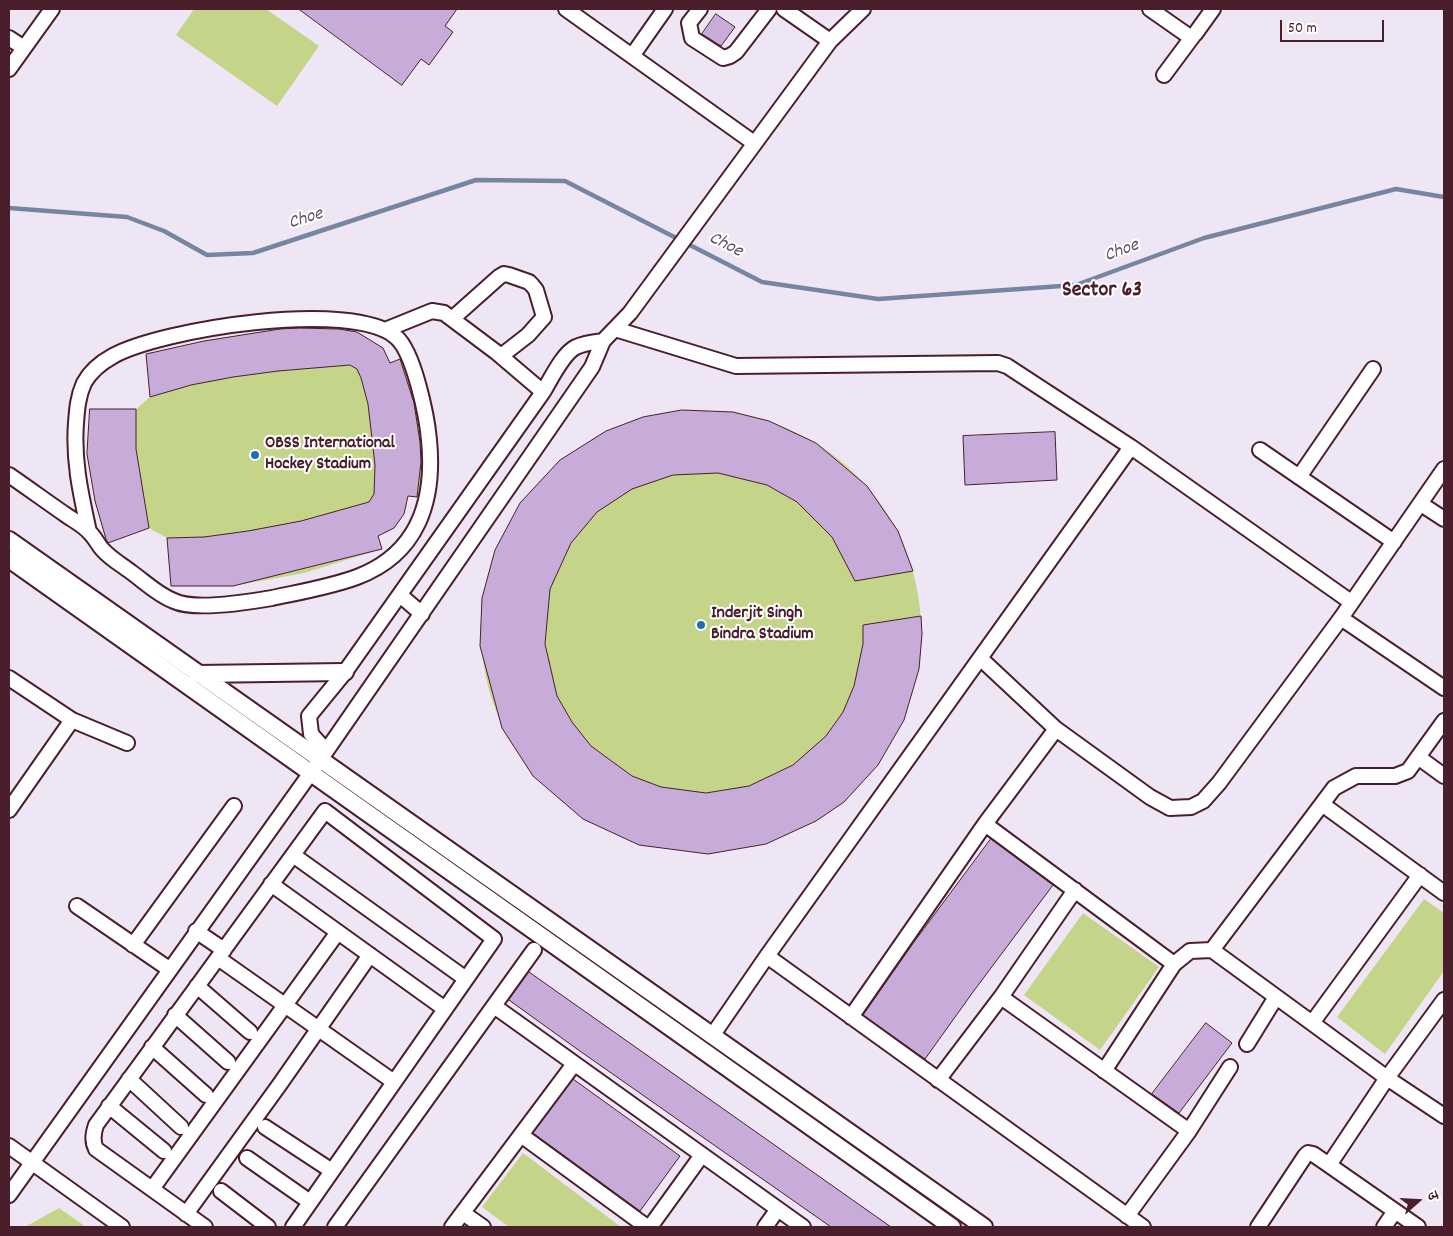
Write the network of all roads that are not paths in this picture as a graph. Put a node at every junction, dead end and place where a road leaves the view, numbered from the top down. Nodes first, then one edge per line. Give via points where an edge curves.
1 (52, 9) edge
2 (566, 9) edge
3 (665, 9) edge
4 (700, 9) edge
5 (769, 9) edge
6 (784, 9) edge
7 (863, 9) edge
8 (1150, 9) edge
9 (1213, 9) edge
10 (1193, 36) junction
11 (9, 38) edge
12 (830, 41) junction
13 (24, 48) junction
14 (632, 56) junction
15 (9, 69) edge
16 (1164, 75) dead end
17 (754, 143) junction
18 (453, 318) junction
19 (615, 329) junction
20 (385, 330) junction
21 (603, 341) junction
22 (501, 356) junction
23 (1373, 369) dead end
24 (543, 392) junction
25 (1131, 447) junction
26 (1260, 450) dead end
27 (1444, 470) edge
28 (9, 475) edge
29 (1299, 477) junction
30 (1421, 504) junction
31 (1444, 519) edge
32 (90, 532) junction
33 (9, 540) edge
34 (1394, 542) junction
35 (9, 559) edge
36 (400, 595) junction
37 (1351, 602) junction
38 (422, 614) junction
39 (1341, 618) junction
40 (980, 658) junction
41 (345, 672) junction
42 (197, 674) junction
43 (9, 678) edge
44 (1444, 688) edge
45 (72, 720) junction
46 (1444, 721) edge
47 (1056, 729) junction
48 (127, 742) dead end
49 (1418, 757) junction
50 (319, 761) junction
51 (1444, 776) edge
52 (1322, 804) junction
53 (234, 806) dead end
54 (9, 810) edge
55 (985, 824) junction
56 (293, 855) junction
57 (1420, 875) junction
58 (271, 884) junction
59 (1075, 890) junction
60 (1443, 890) edge
61 (78, 906) dead end
62 (196, 931) junction
63 (338, 932) junction
64 (133, 945) junction
65 (534, 950) dead end
66 (1212, 950) junction
67 (221, 954) junction
68 (370, 955) junction
69 (767, 956) junction
70 (1174, 964) junction
71 (169, 969) junction
72 (466, 979) junction
73 (197, 986) junction
74 (1001, 997) junction
75 (1276, 997) junction
76 (1444, 1001) edge
77 (285, 1006) junction
78 (494, 1006) junction
79 (445, 1009) junction
80 (176, 1015) junction
81 (850, 1017) junction
82 (1312, 1023) junction
83 (318, 1029) junction
84 (250, 1032) dead end
85 (712, 1036) junction
86 (1247, 1044) dead end
87 (152, 1047) junction
88 (228, 1062) dead end
89 (574, 1064) junction
90 (1230, 1067) dead end
91 (1104, 1070) junction
92 (1387, 1078) junction
93 (129, 1079) junction
94 (938, 1080) junction
95 (394, 1082) junction
96 (206, 1095) dead end
97 (109, 1106) junction
98 (1444, 1116) edge
99 (181, 1127) dead end
100 (265, 1127) dead end
101 (1189, 1131) junction
102 (521, 1135) junction
103 (9, 1146) edge
104 (164, 1151) dead end
105 (702, 1155) junction
106 (247, 1158) dead end
107 (32, 1163) junction
108 (1329, 1165) junction
109 (332, 1171) junction
110 (152, 1189) junction
111 (221, 1191) dead end
112 (9, 1195) edge
113 (310, 1202) junction
114 (778, 1209) junction
115 (1395, 1211) junction
116 (463, 1213) junction
117 (186, 1214) junction
118 (1127, 1216) junction
119 (122, 1227) edge
120 (205, 1227) edge
121 (268, 1227) edge
122 (293, 1227) edge
123 (335, 1227) edge
124 (452, 1227) edge
125 (484, 1227) edge
126 (648, 1227) edge
127 (765, 1227) edge
128 (803, 1227) edge
129 (952, 1227) edge
130 (984, 1227) edge
131 (1142, 1227) edge
132 (1258, 1227) edge
133 (1384, 1227) edge
134 (1418, 1227) edge

1 - 13 street
2 - 14 street
3 - 14 street
4 - 5 street via 689,23 692,38 723,58 736,52
6 - 12 street
7 - 12 street
8 - 10 street via 1186,35
9 - 10 street
10 - 16 street
11 - 13 street
12 - 17 street
13 - 15 street
14 - 17 street
17 - 19 street
18 - 20 street via 432,311
18 - 22 street
18 - 22 street via 504,274 529,282 536,290 544,317 528,335
19 - 21 street
19 - 25 street via 736,366 998,363 1016,370
20 - 32 street via 374,324 339,320 231,324 160,338 102,363 85,382 77,402 74,443 78,483
20 - 32 street via 397,338 407,352 428,428 431,460 430,488 422,517 402,548 380,565 357,577 256,601 207,606 177,603 160,594 104,551
21 - 24 street via 574,348
21 - 38 street via 592,367
22 - 24 street
23 - 29 street
24 - 36 street
25 - 37 street
25 - 40 street
26 - 29 street
27 - 30 street
28 - 32 street
29 - 34 street
30 - 31 street
30 - 34 street
33 - 42 main road
34 - 37 street
35 - 50 main road
36 - 38 street
36 - 41 street
37 - 39 street
38 - 50 street
39 - 44 street
39 - 47 street via 1219,783 1202,801 1190,807 1170,808 1150,797
40 - 47 street
40 - 69 street
41 - 42 main road
41 - 50 street via 309,716
42 - 50 main road
43 - 45 street
45 - 48 street
45 - 54 street
46 - 49 street
47 - 55 street
49 - 51 street
49 - 52 street via 1408,770 1395,776 1356,776 1334,788
50 - 62 street
50 - 85 main road
50 - 129 main road
52 - 57 street
52 - 66 street
53 - 64 street
55 - 59 street
55 - 81 street
56 - 58 street
56 - 72 street
56 - 72 street via 325,811 494,939
57 - 60 street
57 - 82 street
58 - 63 street
58 - 67 street
59 - 70 street
59 - 74 street
61 - 64 street
62 - 67 street
62 - 71 street
63 - 68 street
63 - 77 street
64 - 71 street
65 - 78 street
66 - 70 street via 1190,951
66 - 75 street
67 - 73 street
67 - 77 street
68 - 79 street
68 - 83 street
69 - 81 street
69 - 85 street
70 - 91 street
71 - 107 street
72 - 79 street
73 - 80 street
73 - 84 street
74 - 91 street
74 - 94 street
75 - 82 street
75 - 86 street
76 - 92 street
77 - 83 street
77 - 110 street
78 - 89 street
78 - 123 street
79 - 95 street
80 - 87 street
80 - 88 street
81 - 94 street
82 - 92 street
83 - 95 street
83 - 117 street
85 - 130 main road
87 - 93 street
87 - 96 street
89 - 102 street
89 - 105 street
90 - 101 street
91 - 101 street
92 - 98 street
92 - 108 street
93 - 97 street
93 - 99 street
94 - 118 street
95 - 109 street
97 - 104 street
97 - 110 street via 96,1125 93,1144
100 - 109 street
101 - 118 street
102 - 116 street
102 - 126 street
103 - 107 street
105 - 114 street
105 - 126 street
106 - 113 street
107 - 112 street
107 - 119 street
108 - 115 street
108 - 132 street via 1308,1153
109 - 113 street
110 - 117 street
111 - 121 street
113 - 122 street
114 - 127 street
114 - 128 street
115 - 133 street
115 - 134 street
116 - 124 street
116 - 125 street
117 - 120 street
118 - 131 street

